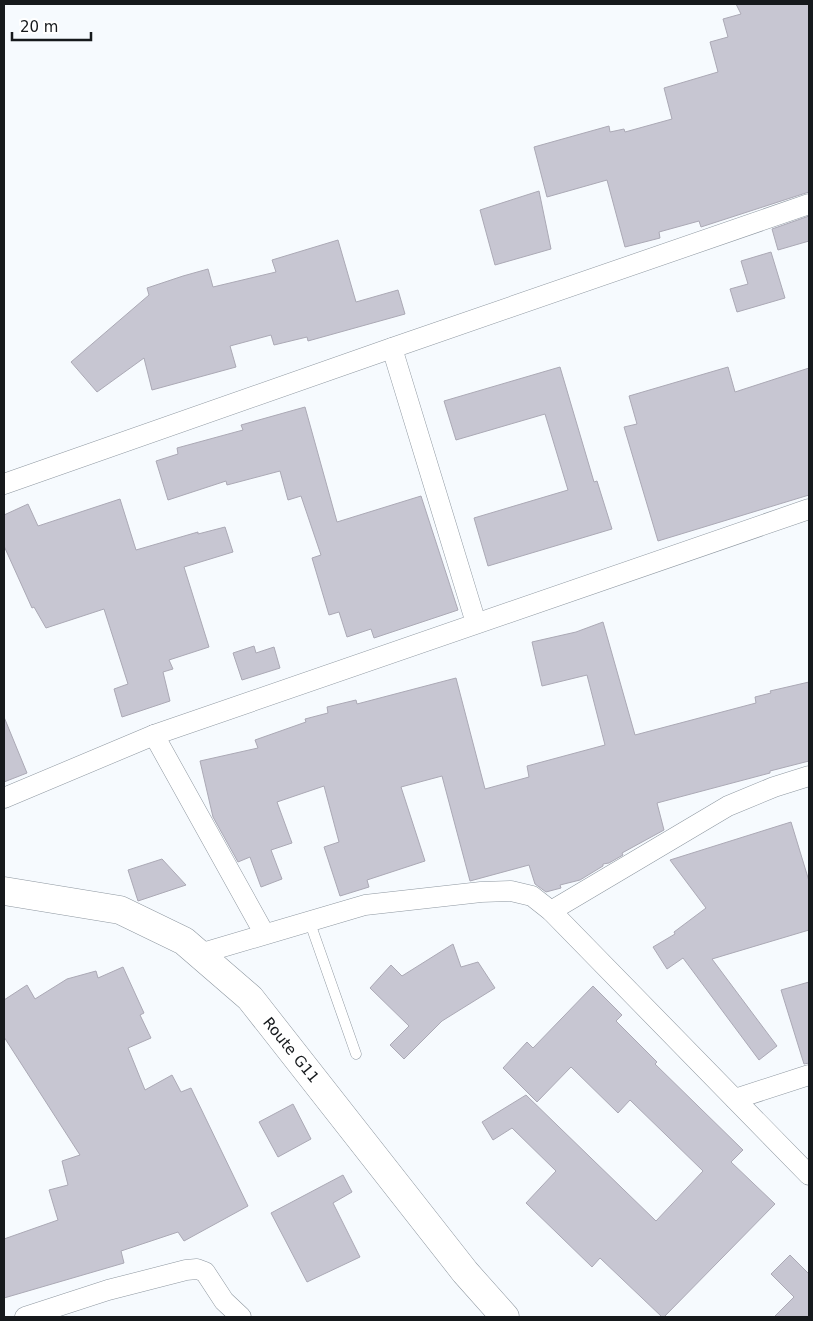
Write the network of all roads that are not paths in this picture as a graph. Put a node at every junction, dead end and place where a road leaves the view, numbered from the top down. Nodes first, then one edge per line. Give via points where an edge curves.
1 (809, 204) edge
2 (392, 348) junction
3 (4, 484) edge
4 (809, 509) edge
5 (476, 623) junction
6 (154, 735) junction
7 (809, 776) edge
8 (4, 798) edge
9 (4, 892) edge
10 (551, 911) junction
11 (309, 920) junction
12 (264, 933) junction
13 (199, 954) junction
14 (356, 1054) dead end
15 (809, 1075) edge
16 (735, 1098) junction
17 (809, 1174) edge
18 (24, 1317) edge
19 (241, 1317) edge
20 (505, 1317) edge

1 - 2 street
2 - 3 street
2 - 5 street
4 - 5 street
5 - 6 street
6 - 8 street
6 - 12 street
7 - 10 street via 728,806
9 - 13 street, Route G11 via 120,910 184,941
10 - 11 street via 532,896 511,891 481,892 365,904
10 - 16 street
11 - 12 street
11 - 14 lane
12 - 13 street
13 - 20 street, Route G11 via 250,998 465,1272
15 - 16 street
16 - 17 street
18 - 19 street via 108,1290 197,1269 205,1272 224,1301

